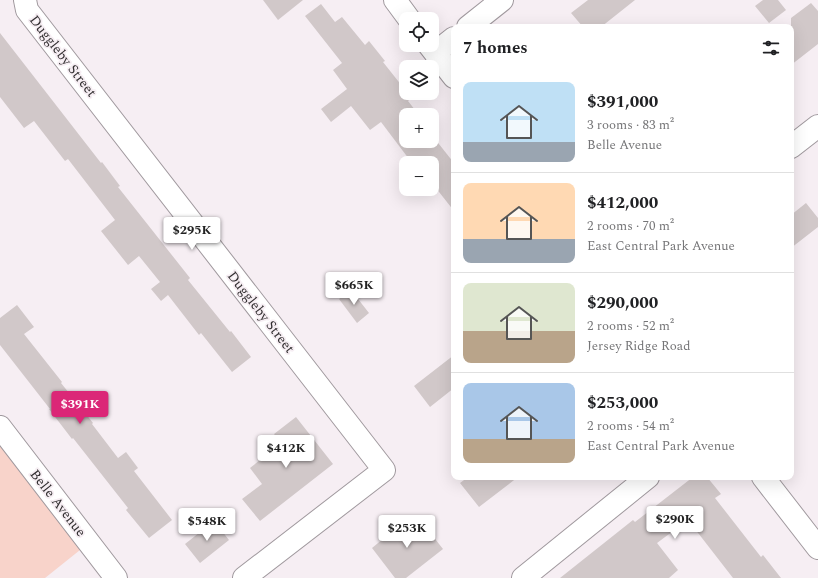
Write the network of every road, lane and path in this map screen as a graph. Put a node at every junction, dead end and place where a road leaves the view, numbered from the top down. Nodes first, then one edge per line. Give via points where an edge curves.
1 (25, 0) edge
2 (395, 0) edge
3 (502, 0) edge
4 (404, 12) edge
5 (472, 24) edge
6 (451, 40) edge
7 (439, 46) edge
8 (434, 52) edge
9 (451, 73) edge
10 (818, 126) edge
11 (794, 145) edge
12 (0, 427) edge
13 (644, 480) edge
14 (765, 480) edge
15 (818, 548) edge
16 (116, 578) edge
17 (244, 578) edge
18 (523, 578) edge

1 - 17 street, Duggleby Street via 27,10 384,470
2 - 4 street
3 - 5 street
6 - 7 street
8 - 9 street
10 - 11 street
12 - 16 street, Belle Avenue
13 - 18 street
14 - 15 street

